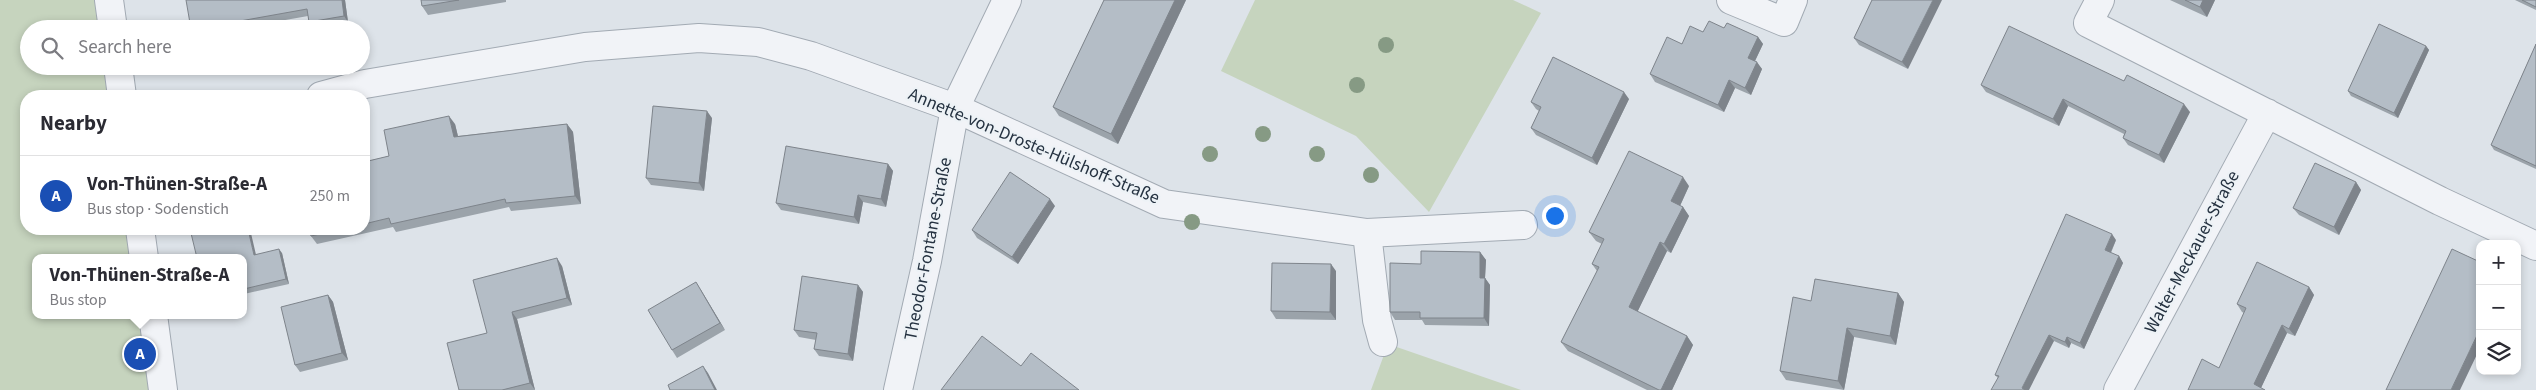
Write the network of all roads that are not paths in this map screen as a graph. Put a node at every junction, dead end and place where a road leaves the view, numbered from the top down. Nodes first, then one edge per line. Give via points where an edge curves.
1 (109, 0) edge
2 (1007, 0) edge
3 (1731, 0) edge
4 (1793, 0) edge
5 (2100, 0) edge
6 (112, 20) edge
7 (119, 75) edge
8 (121, 90) edge
9 (344, 90) edge
10 (955, 108) junction
11 (2267, 113) junction
12 (1523, 225) dead end
13 (1367, 233) junction
14 (141, 235) edge
15 (2536, 246) edge
16 (143, 254) edge
17 (154, 319) edge
18 (1383, 342) dead end
19 (163, 390) edge
20 (898, 390) edge
21 (2118, 390) edge

1 - 6 street
2 - 10 street, Theodor-Fontane-Straße
3 - 4 street via 1784,22
5 - 11 street via 2088,23
7 - 8 street
9 - 10 street, Annette-von-Droste-Hülshoff-Straße via 585,46 699,38 758,42 811,56
10 - 13 street, Annette-von-Droste-Hülshoff-Straße via 1164,204
10 - 20 street, Theodor-Fontane-Straße via 927,261
11 - 15 street
11 - 21 street, Walter-Meckauer-Straße
12 - 13 street, Annette-von-Droste-Hülshoff-Straße
13 - 18 street via 1377,320
14 - 16 street
17 - 19 street

